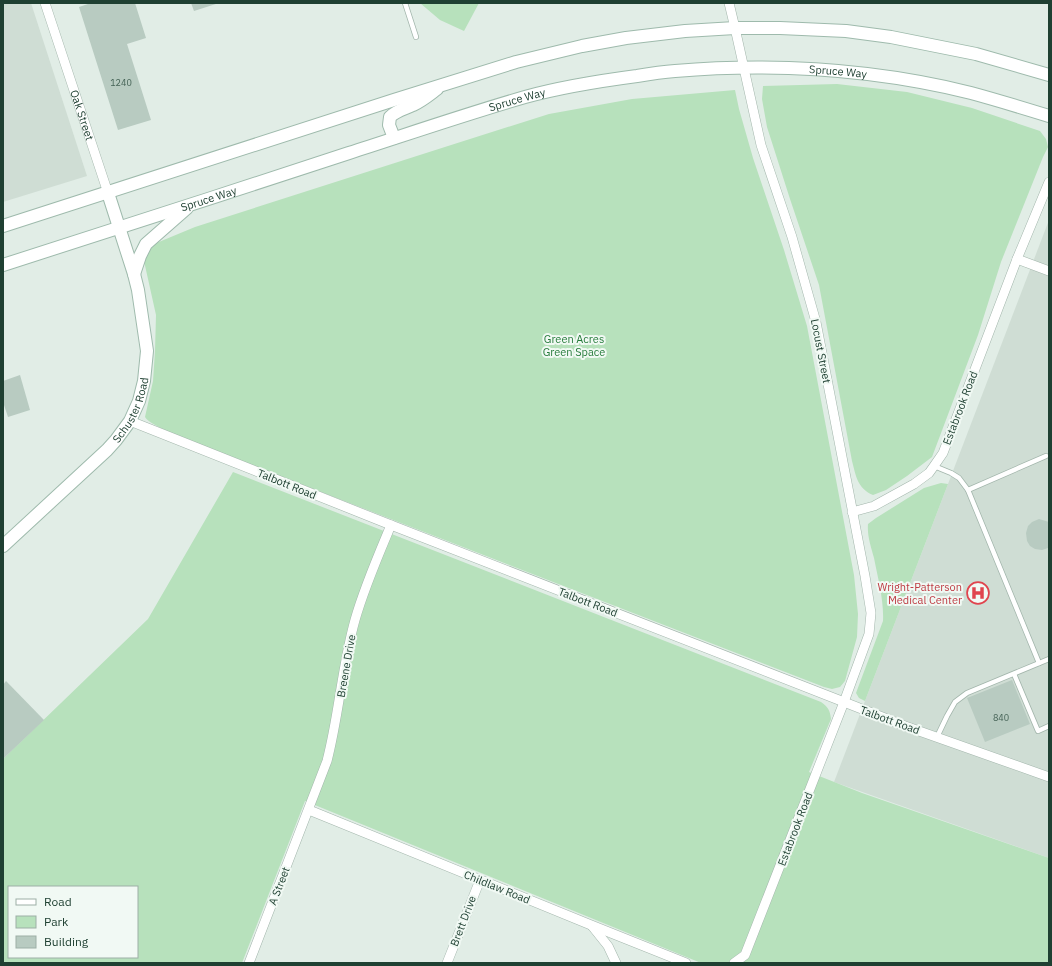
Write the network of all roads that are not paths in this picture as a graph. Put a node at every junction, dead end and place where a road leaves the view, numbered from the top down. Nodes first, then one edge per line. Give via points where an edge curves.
1 (45, 3) edge
2 (405, 3) edge
3 (729, 3) edge
4 (735, 28) junction
5 (416, 37) dead end
6 (744, 68) junction
7 (1049, 76) edge
8 (441, 86) junction
9 (1049, 116) edge
10 (394, 138) junction
11 (1049, 182) edge
12 (108, 193) junction
13 (191, 205) junction
14 (3, 226) edge
15 (119, 228) junction
16 (1017, 259) junction
17 (3, 265) edge
18 (1049, 271) edge
19 (134, 274) junction
20 (130, 421) junction
21 (1046, 456) dead end
22 (934, 466) junction
23 (968, 490) junction
24 (852, 512) junction
25 (391, 525) junction
26 (3, 546) edge
27 (1049, 659) edge
28 (1039, 663) junction
29 (1014, 674) junction
30 (844, 702) junction
31 (1049, 726) edge
32 (937, 737) junction
33 (1049, 777) edge
34 (309, 810) junction
35 (480, 880) junction
36 (590, 925) junction
37 (746, 959) edge
38 (249, 963) edge
39 (447, 963) edge
40 (616, 963) edge
41 (686, 963) edge
42 (734, 963) edge

1 - 12 street, Oak Street
2 - 5 lane
3 - 4 street, Locust Street
4 - 6 street, Locust Street
4 - 7 street via 839,31 890,37 976,54
4 - 8 street via 649,35 582,46 516,62
6 - 9 street, Spruce Way via 822,69 897,78 970,93
6 - 10 street, Spruce Way via 672,71 587,83 527,97
6 - 24 street, Locust Street via 761,145 792,237 816,322
8 - 10 street via 425,99 390,116 389,125
8 - 12 street
10 - 13 street, Spruce Way
11 - 16 street, Estabrook Road
12 - 14 street
12 - 15 street, Oak Street
13 - 15 street, Spruce Way
13 - 19 street via 146,244
15 - 17 street, Spruce Way
15 - 19 street, Schuster Road
16 - 18 street
16 - 22 street, Estabrook Road via 943,453
19 - 20 street, Schuster Road via 147,361 139,401
20 - 25 street, Talbott Road
20 - 26 street, Schuster Road via 107,450
21 - 23 lane
22 - 23 lane via 952,473
22 - 24 street, Estabrook Road via 914,484 874,506
23 - 28 lane
24 - 30 street, Locust Street via 870,613 869,634
25 - 30 street, Talbott Road
25 - 34 street, Breene Drive via 355,619 334,737
27 - 28 lane
28 - 29 lane
29 - 31 lane via 1038,731
29 - 32 lane via 967,693 955,702
30 - 32 street, Talbott Road
30 - 37 street, Estabrook Road
32 - 33 street, Talbott Road
34 - 35 street, Childlaw Road
34 - 38 street, A Street
35 - 36 street, Childlaw Road
35 - 39 street, Brett Drive
36 - 40 street via 608,946
36 - 41 street, Childlaw Road
37 - 42 street, Estabrook Road

